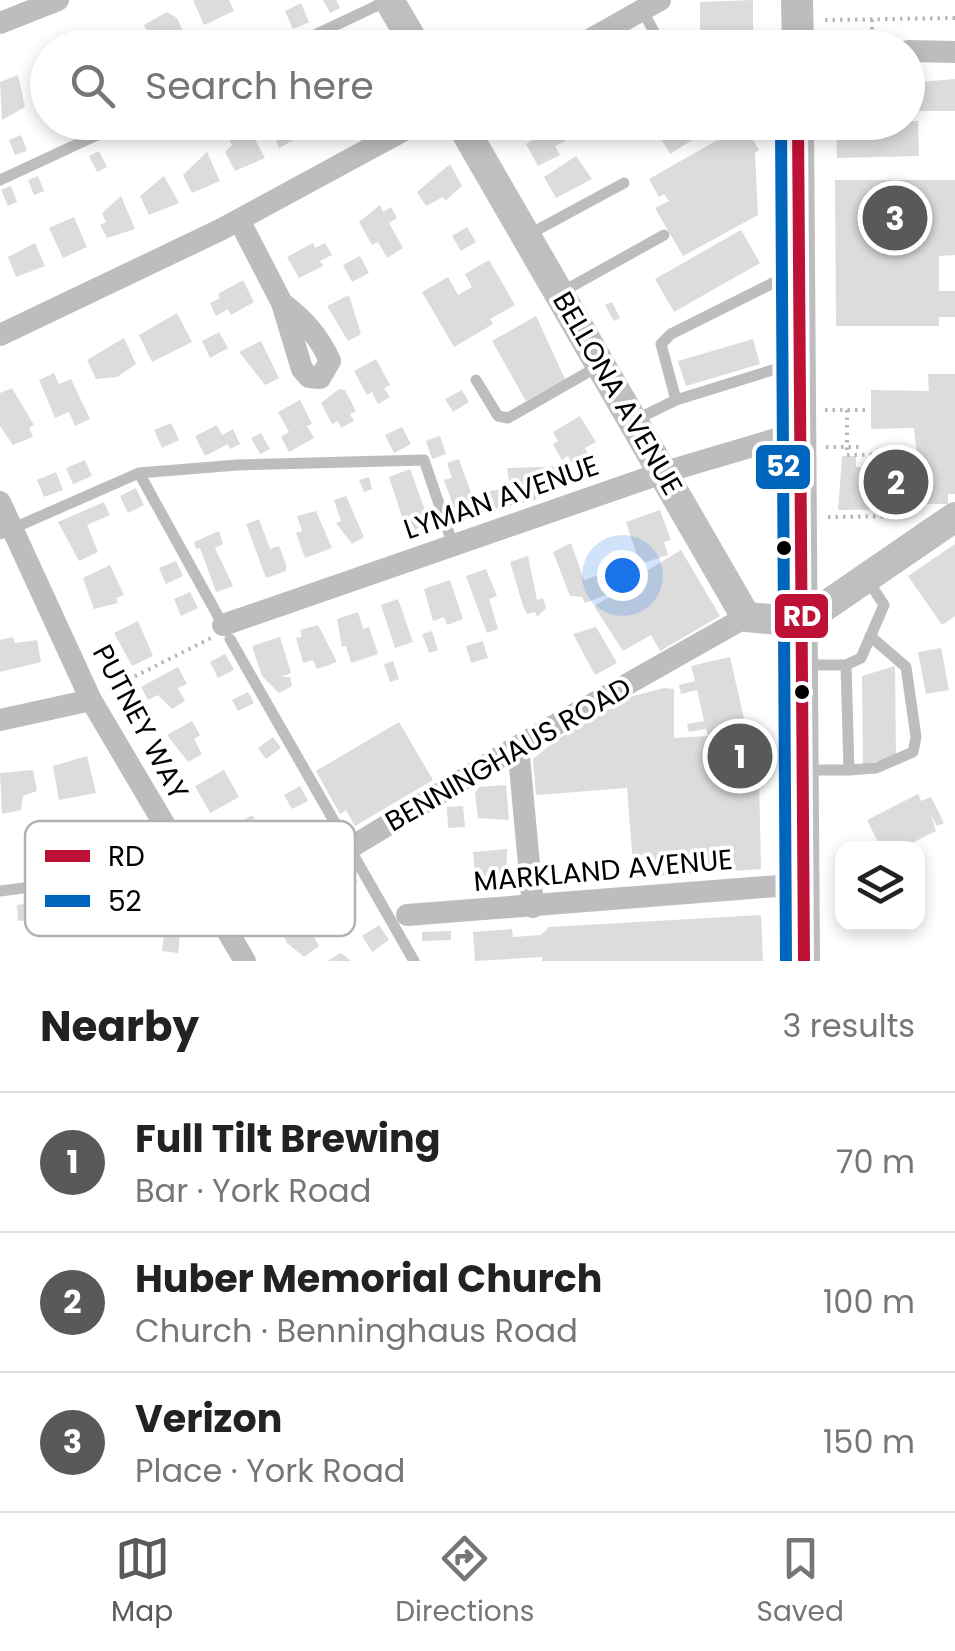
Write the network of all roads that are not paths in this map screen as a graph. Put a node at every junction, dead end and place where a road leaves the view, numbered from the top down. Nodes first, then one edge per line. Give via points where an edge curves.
1 (58, 0) edge
2 (389, 0) edge
3 (651, 5) edge
4 (0, 22) edge
5 (325, 30) edge
6 (406, 30) edge
7 (607, 30) edge
8 (658, 30) edge
9 (925, 51) edge
10 (955, 52) edge
11 (86, 140) edge
12 (385, 140) edge
13 (470, 140) edge
14 (798, 140) edge
15 (0, 180) edge
16 (624, 183) dead end
17 (239, 220) junction
18 (664, 235) dead end
19 (526, 236) junction
20 (799, 270) junction
21 (560, 292) junction
22 (282, 303) dead end
23 (0, 335) edge
24 (800, 362) junction
25 (602, 364) junction
26 (476, 380) dead end
27 (676, 400) junction
28 (634, 420) junction
29 (813, 440) junction
30 (665, 472) junction
31 (140, 474) junction
32 (0, 502) edge
33 (955, 516) edge
34 (6, 532) edge
35 (453, 545) junction
36 (867, 579) junction
37 (746, 617) junction
38 (802, 622) junction
39 (226, 632) junction
40 (870, 636) junction
41 (846, 665) junction
42 (802, 666) junction
43 (95, 697) junction
44 (0, 720) edge
45 (518, 746) junction
46 (802, 770) junction
47 (849, 770) junction
48 (163, 821) edge
49 (333, 821) edge
50 (355, 843) edge
51 (355, 859) edge
52 (803, 884) junction
53 (25, 888) edge
54 (0, 891) edge
55 (533, 908) junction
56 (407, 915) dead end
57 (228, 936) edge
58 (245, 961) edge
59 (414, 961) edge
60 (804, 961) edge

1 - 4 street
2 - 5 lane
2 - 6 street
3 - 7 street
3 - 8 lane
9 - 10 street
11 - 15 lane
12 - 17 street
13 - 19 street, BELLONA AVENUE
14 - 20 main road
16 - 19 lane
17 - 22 street
17 - 23 street
18 - 21 lane
19 - 21 street, BELLONA AVENUE
20 - 24 main road
20 - 27 lane via 671,334 662,344
21 - 25 street, BELLONA AVENUE
24 - 27 lane
24 - 29 main road
25 - 26 lane via 508,418 498,416
25 - 28 street, BELLONA AVENUE
27 - 28 lane
28 - 30 street, BELLONA AVENUE
29 - 30 street, LYMAN AVENUE
29 - 38 main road
30 - 35 street, LYMAN AVENUE
30 - 37 street, BELLONA AVENUE
31 - 34 lane
31 - 35 lane via 424,460
31 - 39 lane
32 - 34 street, PUTNEY WAY
33 - 36 street
34 - 43 street, PUTNEY WAY
35 - 39 street, LYMAN AVENUE
36 - 38 street
36 - 40 lane via 884,605
37 - 38 street
37 - 45 street, BENNINGHAUS ROAD
38 - 42 main road
39 - 49 lane
40 - 41 lane via 861,658
40 - 47 lane via 906,668 916,737 904,759
41 - 42 lane
41 - 47 lane
42 - 46 main road
43 - 44 street
43 - 48 street, PUTNEY WAY
45 - 50 street, BENNINGHAUS ROAD
45 - 55 street
46 - 47 lane
46 - 52 main road
51 - 59 lane
52 - 55 street, MARKLAND AVENUE
52 - 60 main road
53 - 54 lane
55 - 56 street, MARKLAND AVENUE
57 - 58 street, PUTNEY WAY

